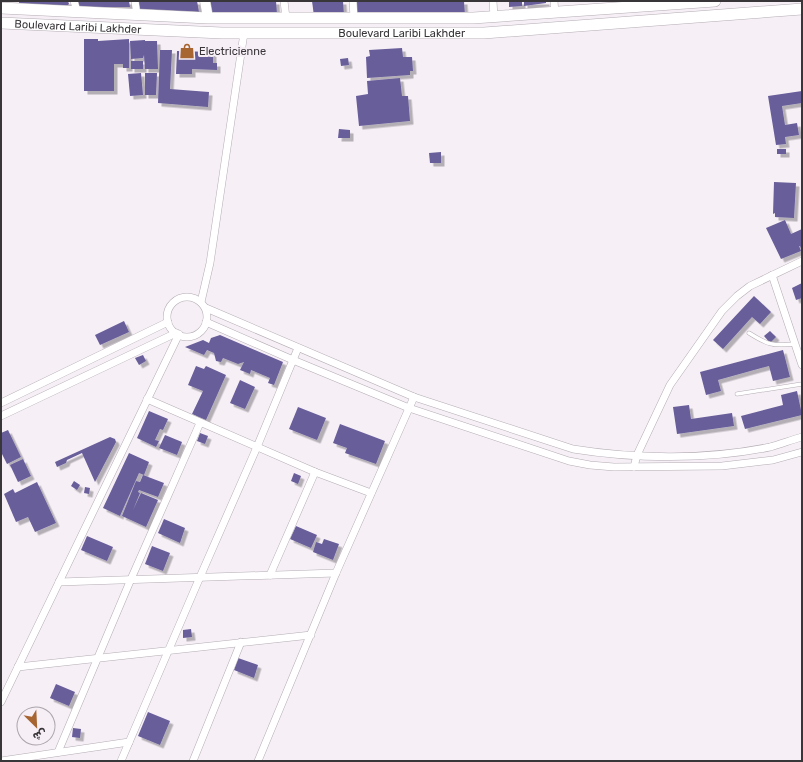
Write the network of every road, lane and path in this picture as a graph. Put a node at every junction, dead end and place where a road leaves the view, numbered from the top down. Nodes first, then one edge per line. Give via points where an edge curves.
1 (135, 1) edge
2 (205, 1) edge
3 (284, 1) edge
4 (352, 1) edge
5 (493, 1) edge
6 (554, 1) edge
7 (715, 1) edge
8 (670, 3) edge
9 (20, 5) edge
10 (605, 5) edge
11 (76, 6) edge
12 (1, 8) edge
13 (802, 9) edge
14 (555, 13) junction
15 (137, 15) junction
16 (494, 17) junction
17 (208, 18) junction
18 (286, 18) junction
19 (354, 18) junction
20 (1, 23) edge
21 (208, 32) junction
22 (244, 33) junction
23 (802, 262) edge
24 (772, 275) junction
25 (203, 305) junction
26 (168, 322) junction
27 (206, 322) junction
28 (749, 333) dead end
29 (177, 334) junction
30 (798, 344) edge
31 (298, 348) junction
32 (293, 360) junction
33 (802, 365) edge
34 (802, 384) edge
35 (737, 394) dead end
36 (414, 396) junction
37 (147, 399) junction
38 (1, 403) edge
39 (409, 408) junction
40 (1, 416) edge
41 (200, 423) junction
42 (802, 437) edge
43 (257, 447) junction
44 (802, 452) edge
45 (637, 456) junction
46 (634, 467) junction
47 (315, 472) junction
48 (371, 493) junction
49 (336, 573) junction
50 (270, 575) junction
51 (200, 577) junction
52 (131, 579) junction
53 (59, 582) junction
54 (311, 635) junction
55 (241, 642) junction
56 (169, 650) junction
57 (98, 658) junction
58 (18, 667) junction
59 (1, 702) edge
60 (129, 742) junction
61 (58, 752) junction
62 (1, 761) edge
63 (121, 761) edge
64 (193, 761) edge
65 (258, 761) edge

1 - 15 street
2 - 17 street
3 - 18 street
4 - 19 street
5 - 16 street
6 - 14 street
7 - 8 main road, Boulevard Laribi Lakhder
8 - 10 main road, Boulevard Laribi Lakhder
9 - 11 main road, Boulevard Laribi Lakhder
9 - 12 main road, Boulevard Laribi Lakhder
10 - 14 main road, Boulevard Laribi Lakhder
11 - 15 main road, Boulevard Laribi Lakhder
13 - 22 main road, Boulevard Laribi Lakhder via 484,33
14 - 16 main road, Boulevard Laribi Lakhder
15 - 17 main road, Boulevard Laribi Lakhder
16 - 19 main road, Boulevard Laribi Lakhder
17 - 18 main road, Boulevard Laribi Lakhder
17 - 21 main road
18 - 19 main road, Boulevard Laribi Lakhder
20 - 21 main road, Boulevard Laribi Lakhder
21 - 22 main road, Boulevard Laribi Lakhder
22 - 25 street
23 - 24 street
24 - 30 street
24 - 45 street via 750,286 722,311 670,385
25 - 26 street via 191,297 180,298 171,305
25 - 27 street via 207,313
25 - 31 street
26 - 29 street
26 - 38 street
27 - 29 street via 204,328 195,335
27 - 32 street
28 - 30 lane via 771,345
29 - 37 street
29 - 40 street
30 - 33 street
31 - 32 street
31 - 36 street
32 - 39 street
32 - 43 street
34 - 35 lane
36 - 39 street
36 - 45 street via 572,449
37 - 41 street
37 - 53 street
39 - 46 street via 569,461 590,465
39 - 48 street
41 - 43 street
41 - 52 street
42 - 45 street via 771,446 725,453
43 - 47 street
43 - 51 street
44 - 46 street via 773,460 722,466
45 - 46 street
47 - 48 street
47 - 50 street
48 - 49 street
49 - 50 street
49 - 54 street
50 - 51 street
51 - 52 street
51 - 56 street
52 - 53 street
52 - 57 street
53 - 58 street
54 - 55 street
54 - 65 street
55 - 56 street
55 - 64 street
56 - 57 street
56 - 60 street
57 - 58 street
57 - 61 street
58 - 59 street
60 - 61 street
60 - 63 street
61 - 62 street

